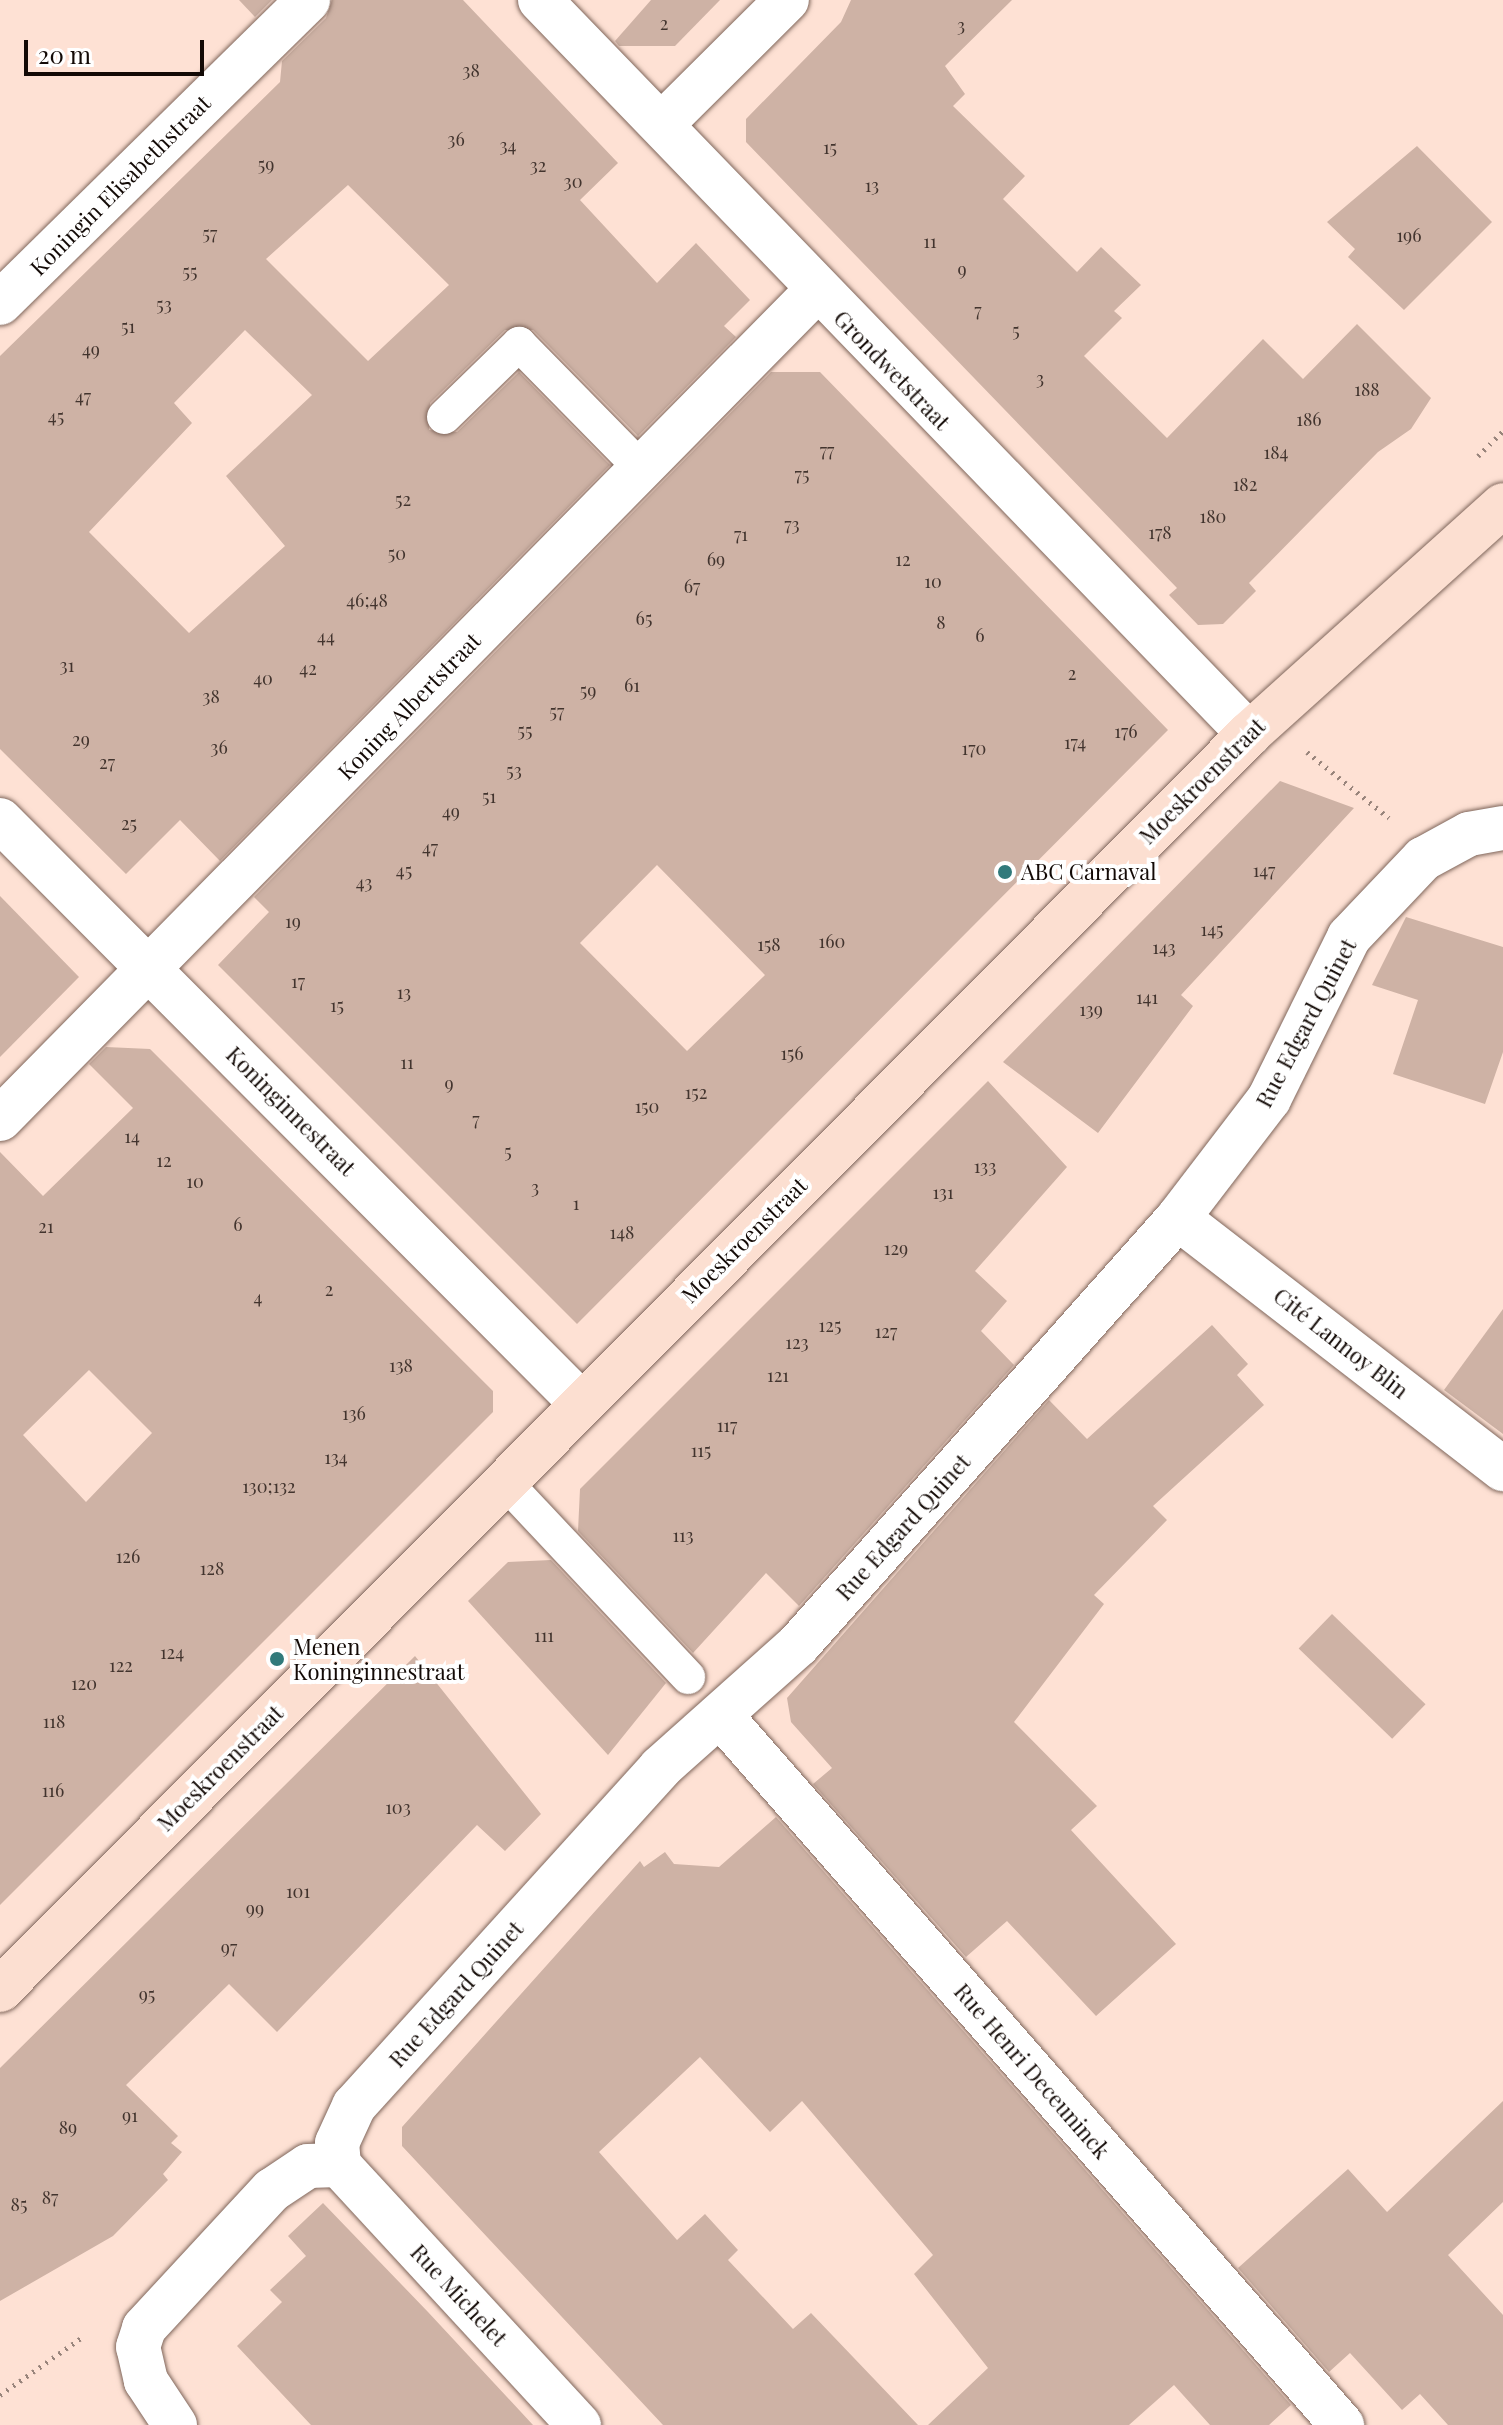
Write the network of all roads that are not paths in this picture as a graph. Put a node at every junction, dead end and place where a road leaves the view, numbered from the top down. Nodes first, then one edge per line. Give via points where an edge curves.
1 (308, 0) edge
2 (540, 0) edge
3 (787, 0) edge
4 (662, 124) junction
5 (816, 291) junction
6 (0, 303) edge
7 (444, 417) dead end
8 (642, 469) junction
9 (1503, 505) edge
10 (1249, 734) junction
11 (0, 820) edge
12 (1503, 828) edge
13 (150, 970) junction
14 (0, 1119) edge
15 (1178, 1218) junction
16 (581, 1403) junction
17 (1503, 1469) edge
18 (504, 1481) junction
19 (688, 1677) dead end
20 (721, 1716) junction
21 (4, 1977) edge
22 (339, 2165) junction
23 (175, 2425) edge
24 (579, 2425) edge
25 (1342, 2425) edge

1 - 6 street, Koningin Elisabethstraat
2 - 4 street, Grondwetstraat
3 - 4 street
4 - 5 street, Grondwetstraat
5 - 8 street, Koning Albertstraat
5 - 10 street, Grondwetstraat
7 - 8 lane via 519,344
8 - 13 street, Koning Albertstraat
9 - 10 street, Moeskroenstraat
10 - 16 street, Moeskroenstraat
11 - 13 street, Koninginnestraat
12 - 15 street, Rue Edgard Quinet via 1469,834 1431,853 1349,937 1269,1099
13 - 14 street, Koning Albertstraat
13 - 16 street, Koninginnestraat
15 - 17 street, Cité Lannoy Blin
15 - 20 street, Rue Edgard Quinet via 798,1645
16 - 18 street, Moeskroenstraat
18 - 19 lane
18 - 21 street, Moeskroenstraat
20 - 22 street, Rue Edgard Quinet via 660,1768 354,2106 337,2143
20 - 25 street, Rue Henri Deceuninck
22 - 23 street via 308,2166 272,2190 144,2328 143,2373
22 - 24 street, Rue Michelet

